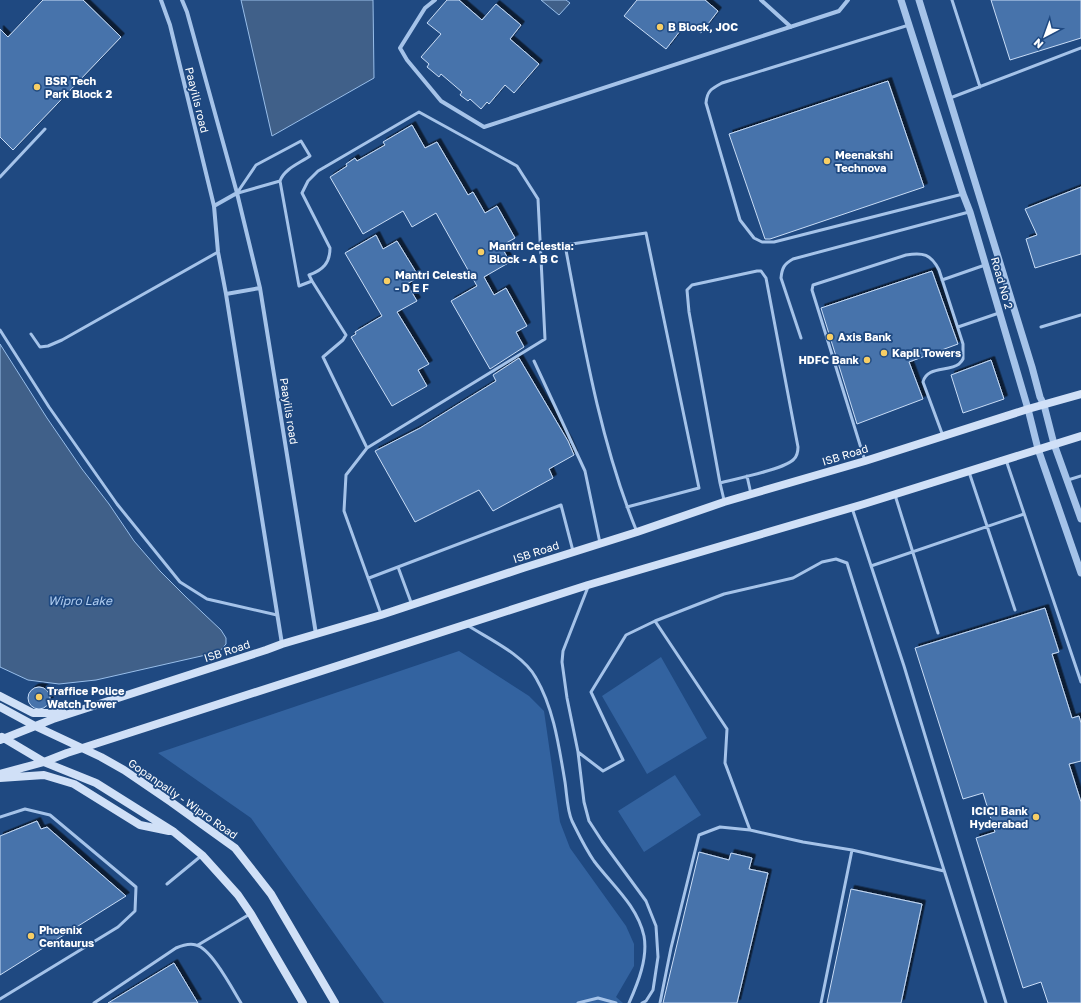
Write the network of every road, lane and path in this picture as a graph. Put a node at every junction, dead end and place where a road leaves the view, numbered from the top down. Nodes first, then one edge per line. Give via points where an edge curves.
1 (161, 0) edge
2 (182, 0) edge
3 (434, 0) edge
4 (761, 0) edge
5 (848, 0) edge
6 (901, 0) edge
7 (919, 0) edge
8 (952, 0) edge
9 (909, 25) junction
10 (791, 27) junction
11 (1081, 48) edge
12 (980, 87) junction
13 (949, 98) junction
14 (45, 129) dead end
15 (0, 177) edge
16 (280, 181) junction
17 (237, 193) junction
18 (962, 194) junction
19 (214, 206) junction
20 (970, 212) junction
21 (218, 252) junction
22 (985, 265) junction
23 (942, 280) junction
24 (312, 281) junction
25 (260, 288) junction
26 (226, 294) junction
27 (999, 312) junction
28 (1081, 315) edge
29 (958, 327) junction
30 (1041, 327) dead end
31 (0, 330) edge
32 (31, 334) dead end
33 (801, 338) dead end
34 (534, 361) dead end
35 (1081, 394) edge
36 (1044, 405) junction
37 (1028, 409) junction
38 (943, 436) junction
39 (1081, 436) edge
40 (1054, 444) junction
41 (367, 448) junction
42 (1038, 448) junction
43 (1006, 459) junction
44 (865, 461) junction
45 (968, 471) junction
46 (747, 476) junction
47 (1081, 476) edge
48 (1067, 480) junction
49 (720, 483) junction
50 (751, 494) junction
51 (895, 494) junction
52 (724, 502) junction
53 (627, 507) junction
54 (852, 507) junction
55 (1024, 514) junction
56 (1081, 519) edge
57 (987, 526) junction
58 (637, 532) junction
59 (600, 544) junction
60 (574, 552) junction
61 (913, 552) junction
62 (871, 566) junction
63 (398, 567) junction
64 (1081, 573) edge
65 (369, 578) junction
66 (588, 585) junction
67 (412, 604) junction
68 (1015, 610) dead end
69 (277, 615) junction
70 (381, 615) junction
71 (655, 621) junction
72 (467, 625) junction
73 (938, 633) dead end
74 (316, 634) junction
75 (282, 644) junction
76 (1081, 682) edge
77 (0, 696) edge
78 (0, 707) edge
79 (72, 713) junction
80 (35, 726) junction
81 (2, 738) edge
82 (84, 748) junction
83 (578, 752) junction
84 (44, 762) junction
85 (0, 774) edge
86 (0, 778) edge
87 (0, 817) edge
88 (750, 830) junction
89 (174, 832) junction
90 (852, 850) junction
91 (202, 855) junction
92 (944, 871) junction
93 (167, 884) dead end
94 (251, 914) junction
95 (198, 945) junction
96 (0, 999) edge
97 (94, 1003) edge
98 (241, 1003) edge
99 (303, 1003) edge
100 (335, 1003) edge
101 (578, 1003) edge
102 (616, 1003) edge
103 (629, 1003) edge
104 (642, 1003) edge
105 (660, 1003) edge
106 (821, 1003) edge
107 (986, 1003) edge
108 (1006, 1003) edge

1 - 19 street, Paayilis road via 170,25
2 - 17 street, Paayilis road
3 - 10 street via 424,8 400,48 441,101 484,127
4 - 10 street
5 - 10 street via 839,11
6 - 9 street, Road No 2
7 - 13 street, Road No 2
8 - 12 lane
9 - 18 street, Road No 2
9 - 18 lane via 722,83 707,94 706,104 740,220 754,238 762,242 774,242
11 - 12 lane
12 - 13 lane
13 - 36 street, Road No 2
14 - 15 lane
16 - 17 lane
16 - 17 lane via 288,170 310,156 300,141 256,165
16 - 24 lane via 299,286
17 - 19 street
17 - 25 street, Paayilis road
18 - 20 street, Road No 2
19 - 21 street, Paayilis road
20 - 22 street, Road No 2
20 - 33 lane via 786,263 782,268 781,278
21 - 26 street, Paayilis road
21 - 32 lane via 62,340 40,347
22 - 23 lane
22 - 27 street, Road No 2
23 - 29 lane
23 - 44 lane via 935,262 928,256 915,253 813,285 812,290
24 - 41 lane via 346,334 343,340 323,357
24 - 41 lane via 309,275 324,266 330,257 330,248 302,192 308,181 318,171 419,112 517,166 538,199 545,339
25 - 26 street
25 - 74 street, Paayilis road
26 - 69 street, Paayilis road
27 - 29 lane
27 - 37 street, Road No 2
28 - 30 lane
29 - 38 lane via 963,344 963,359 958,364 929,373 923,382
31 - 69 lane via 49,408 112,497 180,582 207,599
34 - 59 lane via 585,471
35 - 36 main road, ISB Road
36 - 37 main road, ISB Road
36 - 40 street, Road No 2
37 - 38 main road, ISB Road
37 - 42 street, Road No 2
38 - 44 main road, ISB Road
39 - 40 main road
40 - 42 main road
40 - 48 street, Road No 2
41 - 65 lane via 346,475 344,511
42 - 43 main road
42 - 64 street, Road No 2
43 - 45 main road
43 - 55 lane
44 - 50 main road, ISB Road
45 - 51 main road
45 - 57 lane
46 - 49 lane
46 - 49 lane via 790,463 796,458 798,448 766,278 761,271 692,285 688,290 689,312
46 - 50 lane
47 - 48 lane
48 - 56 street, Road No 2
49 - 52 lane
50 - 52 main road, ISB Road
51 - 54 main road
51 - 61 lane
52 - 58 main road, ISB Road
53 - 53 lane via 594,387 565,245 646,233 699,488
53 - 58 lane
54 - 62 lane
54 - 66 main road
55 - 57 lane
55 - 76 lane
57 - 61 lane
57 - 68 lane
58 - 59 main road, ISB Road
59 - 60 main road, ISB Road
60 - 63 lane via 561,505
60 - 67 main road, ISB Road
61 - 62 lane
61 - 73 lane
62 - 108 lane via 904,666
63 - 65 lane
63 - 67 lane
65 - 70 lane
66 - 72 main road
66 - 83 lane via 563,651 562,662
67 - 70 main road, ISB Road
69 - 75 street, Paayilis road
70 - 74 main road, ISB Road
71 - 83 lane via 626,635 591,692 623,760 603,771
71 - 88 lane via 727,729 725,763
71 - 92 lane via 724,594 793,578 822,562 836,559 847,563
72 - 82 main road
72 - 103 lane via 522,661 536,676 548,702 571,819 594,861 638,919 644,937 645,956
74 - 75 main road, ISB Road
75 - 79 main road, ISB Road
77 - 79 main road via 33,713
78 - 80 main road, Gopanpally - Wipro Road
79 - 80 main road, ISB Road
80 - 81 main road, ISB Road
80 - 82 main road, Gopanpally - Wipro Road
81 - 84 main road
82 - 84 main road
82 - 100 main road, Gopanpally - Wipro Road via 140,781 235,848 271,894
83 - 104 lane via 589,821 646,901 656,926 658,957 653,990
84 - 85 main road
84 - 89 main road via 96,783
86 - 89 main road via 44,775 74,784 140,825
87 - 96 lane via 25,809 50,814 136,887 135,911 118,927
88 - 90 lane
88 - 105 lane via 720,827 699,835
89 - 91 main road
90 - 92 lane
90 - 106 lane
91 - 93 lane
91 - 94 main road via 238,895
92 - 107 lane
94 - 95 lane
94 - 99 main road
95 - 97 lane via 186,944 176,948
95 - 98 lane via 207,952
101 - 102 lane via 598,998

